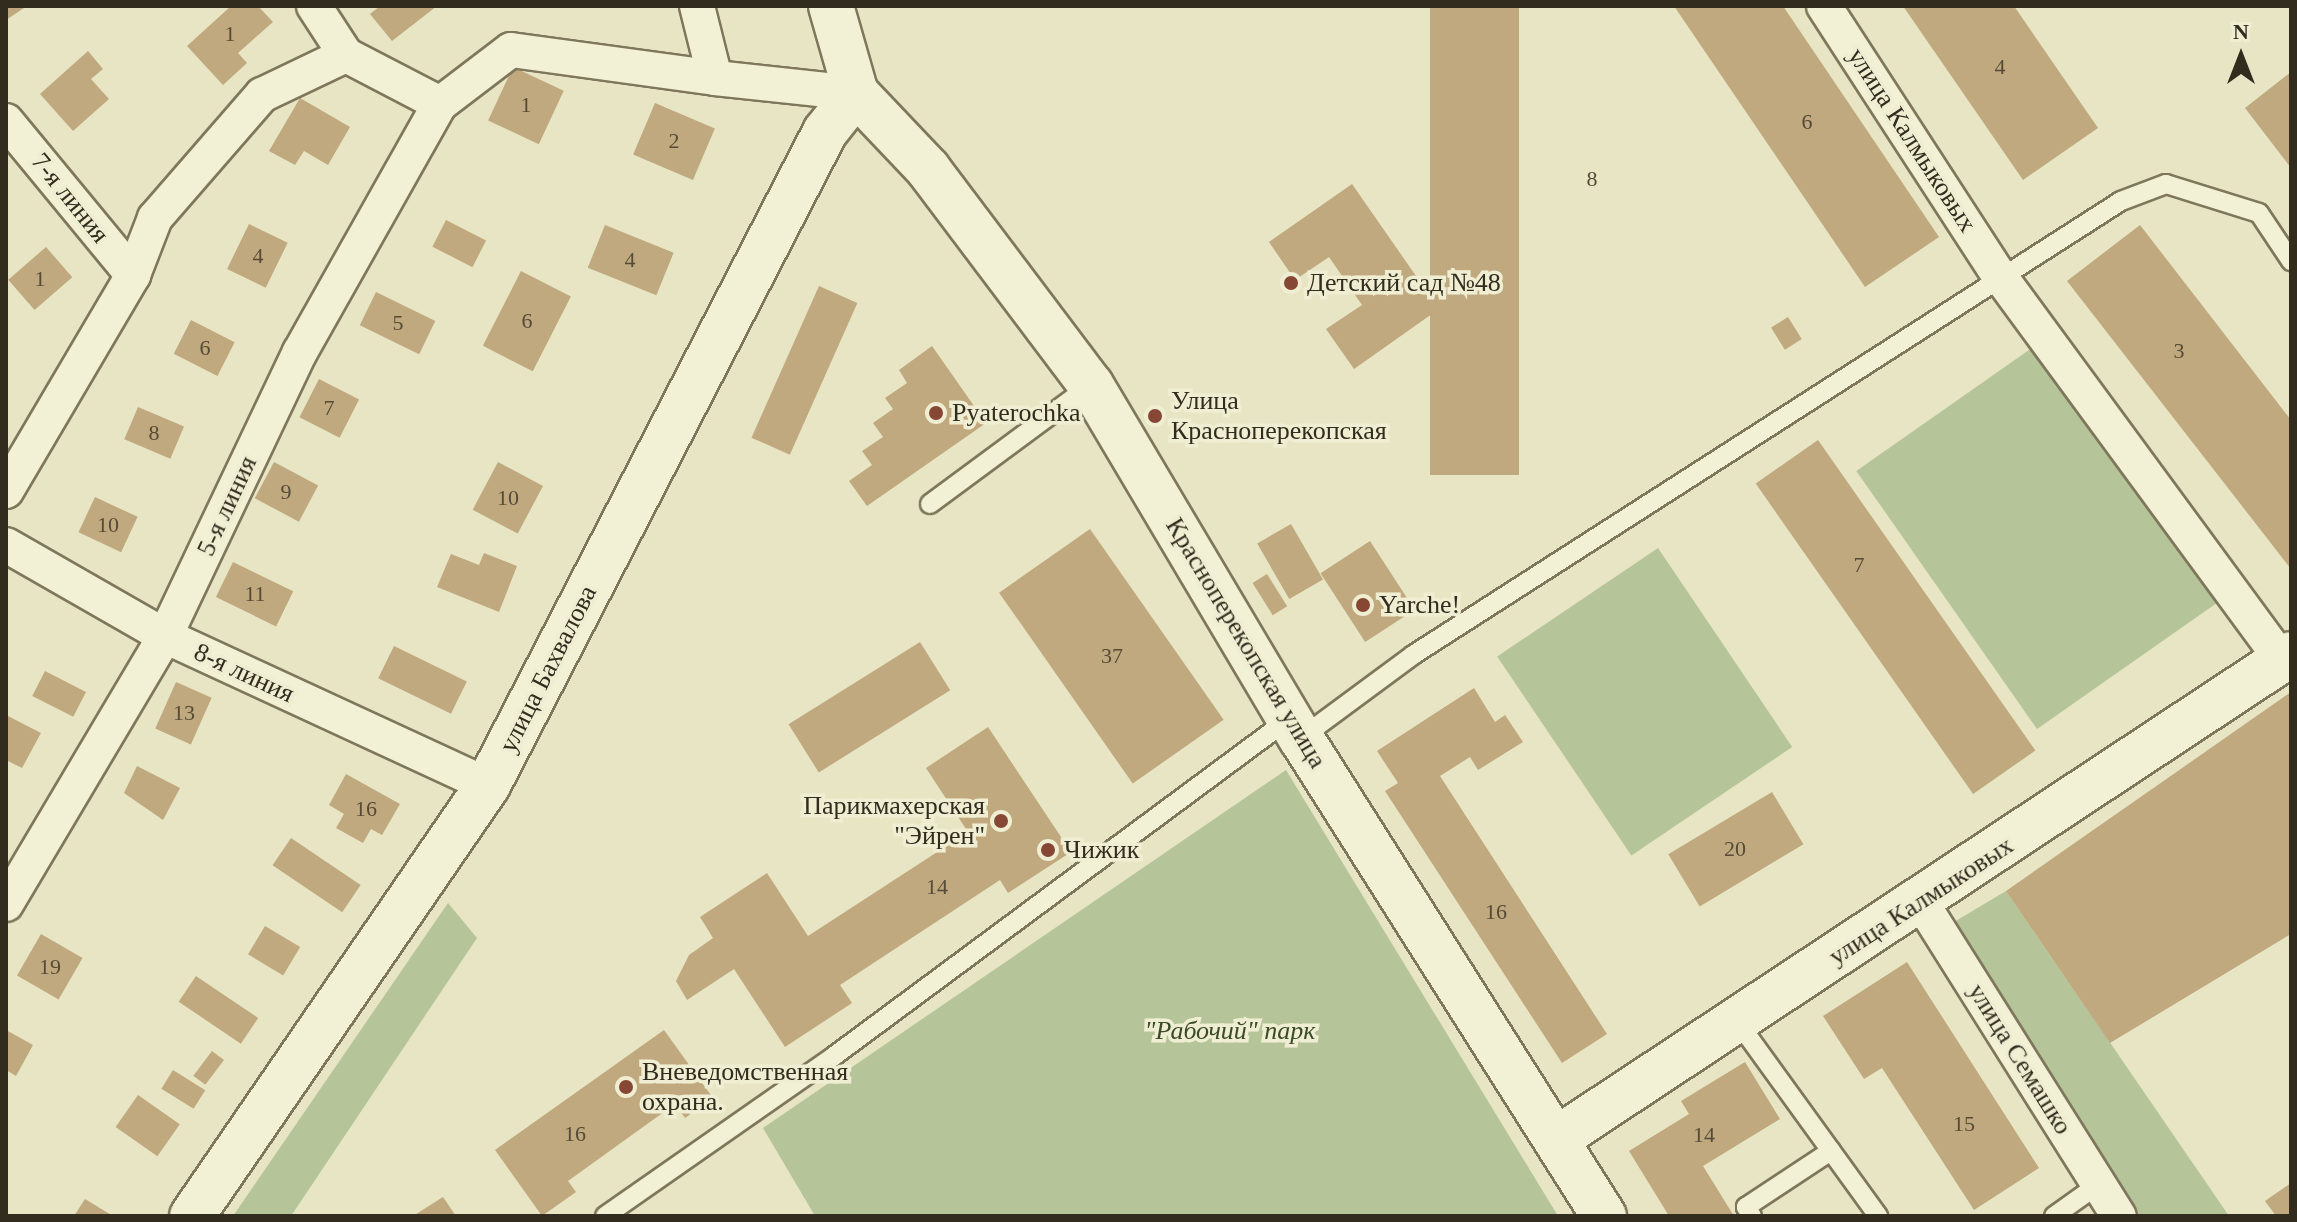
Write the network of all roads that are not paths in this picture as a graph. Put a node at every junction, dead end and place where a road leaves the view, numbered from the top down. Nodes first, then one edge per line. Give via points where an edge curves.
1 (314, 6) edge
2 (697, 6) edge
3 (831, 6) edge
4 (1824, 6) edge
5 (346, 55) junction
6 (715, 78) junction
7 (856, 93) junction
8 (440, 104) junction
9 (6, 121) edge
10 (2291, 261) edge
11 (133, 275) junction
12 (1999, 275) junction
13 (1091, 385) junction
14 (6, 491) edge
15 (930, 504) dead end
16 (6, 545) edge
17 (165, 636) junction
18 (2286, 657) edge
19 (1296, 728) junction
20 (488, 785) junction
21 (1921, 902) junction
22 (6, 904) edge
23 (1737, 1021) junction
24 (1558, 1138) junction
25 (1831, 1151) junction
26 (2099, 1184) junction
27 (192, 1216) edge
28 (605, 1216) edge
29 (1604, 1216) edge
30 (1752, 1216) edge
31 (1878, 1216) edge
32 (2054, 1216) edge
33 (2119, 1216) edge

1 - 5 street
2 - 6 street
3 - 7 street
4 - 12 street, улица Калмыковых
5 - 8 street
5 - 11 street via 262,95 155,218
6 - 7 street
6 - 8 street via 511,50
7 - 13 street, Красноперекопская улица via 928,169
7 - 20 street, улица Бахвалова via 825,132
8 - 17 street, 5-я линия via 300,352
9 - 11 street, 7-я линия
10 - 12 lane via 2259,213 2166,184 2121,201
11 - 14 street
12 - 18 street, улица Калмыковых
12 - 19 lane
13 - 15 lane
13 - 19 street, Красноперекопская улица
16 - 17 street, 8-я линия
17 - 20 street, 8-я линия
17 - 22 street, 5-я линия
18 - 21 street, улица Калмыковых
19 - 24 street, Красноперекопская улица
19 - 28 lane
20 - 27 street, улица Бахвалова
21 - 23 street, улица Калмыковых
21 - 26 street, улица Семашко
23 - 24 street, улица Калмыковых
23 - 25 lane
24 - 29 street, Красноперекопская улица
25 - 30 lane via 1746,1207
25 - 31 lane
26 - 32 lane
26 - 33 street, улица Семашко

